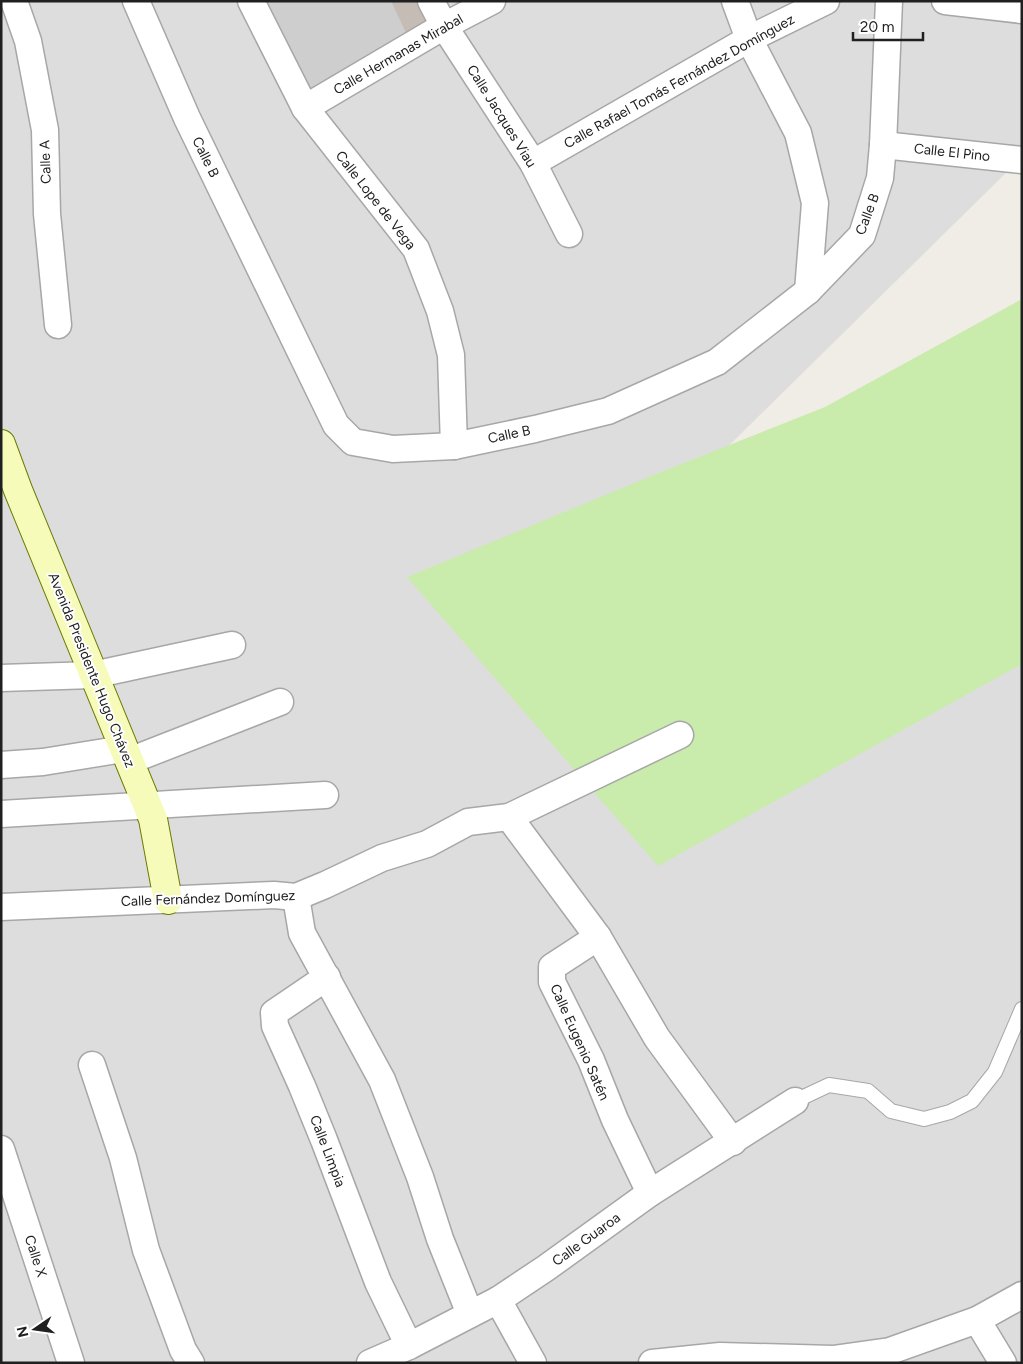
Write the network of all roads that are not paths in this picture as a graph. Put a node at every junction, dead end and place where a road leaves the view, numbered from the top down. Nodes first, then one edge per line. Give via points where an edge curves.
1 (14, 1) edge
2 (136, 1) edge
3 (251, 1) edge
4 (431, 1) edge
5 (492, 1) edge
6 (735, 1) edge
7 (826, 1) edge
8 (889, 1) edge
9 (945, 1) edge
10 (1022, 10) edge
11 (444, 26) junction
12 (749, 39) junction
13 (305, 108) junction
14 (883, 145) junction
15 (1022, 160) edge
16 (533, 163) junction
17 (569, 234) dead end
18 (808, 291) junction
19 (58, 325) dead end
20 (1, 444) edge
21 (454, 446) junction
22 (232, 645) dead end
23 (93, 675) junction
24 (1, 678) edge
25 (280, 702) dead end
26 (680, 735) dead end
27 (126, 755) junction
28 (1, 765) edge
29 (325, 796) dead end
30 (147, 805) junction
31 (1, 814) edge
32 (509, 817) junction
33 (296, 897) junction
34 (168, 900) junction
35 (1, 907) edge
36 (598, 938) junction
37 (327, 978) junction
38 (1022, 1009) edge
39 (92, 1065) dead end
40 (794, 1101) joint
41 (733, 1142) junction
42 (1, 1149) edge
43 (650, 1193) junction
44 (1022, 1295) edge
45 (498, 1300) junction
46 (470, 1314) junction
47 (977, 1320) junction
48 (410, 1346) junction
49 (893, 1357) edge
50 (793, 1360) edge
51 (70, 1363) edge
52 (191, 1363) edge
53 (370, 1363) edge
54 (533, 1363) edge
55 (652, 1363) edge
56 (1002, 1363) edge

1 - 19 street, Calle A via 28,41 45,130 47,214
2 - 21 street, Calle B via 187,118 336,425 353,442 393,449
3 - 13 street, Calle Lope de Vega
4 - 11 street, Calle Jacques Viau
5 - 11 street, Calle Hermanas Mirabal
6 - 12 street
7 - 12 street, Calle Rafael Tomás Fernández Domínguez
8 - 14 street, Calle B
9 - 10 street
11 - 13 street, Calle Hermanas Mirabal
11 - 16 street, Calle Jacques Viau
12 - 16 street, Calle Rafael Tomás Fernández Domínguez
12 - 18 street via 798,133 815,203
13 - 21 street, Calle Lope de Vega via 416,249 440,311 451,355
14 - 15 street, Calle El Pino
14 - 18 street, Calle B via 880,178 862,235
16 - 17 street, Calle Jacques Viau
18 - 21 street, Calle B via 717,362 608,411
20 - 23 main road, Avenida Presidente Hugo Chávez
22 - 23 street
23 - 24 street
23 - 27 main road, Avenida Presidente Hugo Chávez
25 - 27 street
26 - 32 street, Calle Fernández Domínguez
27 - 28 street
27 - 30 main road, Avenida Presidente Hugo Chávez
29 - 30 street
30 - 31 street
30 - 34 main road, Avenida Presidente Hugo Chávez via 153,818
32 - 33 street, Calle Fernández Domínguez via 468,822 427,844 382,858
32 - 36 street
33 - 34 street, Calle Fernández Domínguez via 274,895
33 - 37 street via 302,933
34 - 35 street, Calle Fernández Domínguez
36 - 41 street via 656,1038
36 - 43 street, Calle Eugenio Satén via 552,967 552,982 591,1060
37 - 46 street via 382,1080
37 - 48 street, Calle Limpia via 274,1013 275,1026 324,1140 378,1282
38 - 40 lane via 995,1072 972,1101 950,1112 924,1119 891,1111 868,1091 830,1085
39 - 52 street via 123,1158 146,1250 183,1350
40 - 41 street, Calle Guaroa
41 - 43 street, Calle Guaroa
42 - 51 street, Calle X
43 - 45 street, Calle Guaroa
44 - 47 street
45 - 46 street, Calle Guaroa
45 - 54 street
46 - 48 street, Calle Guaroa
47 - 49 street
47 - 56 street
48 - 53 street, Calle Guaroa
49 - 50 street
50 - 55 street via 720,1356

